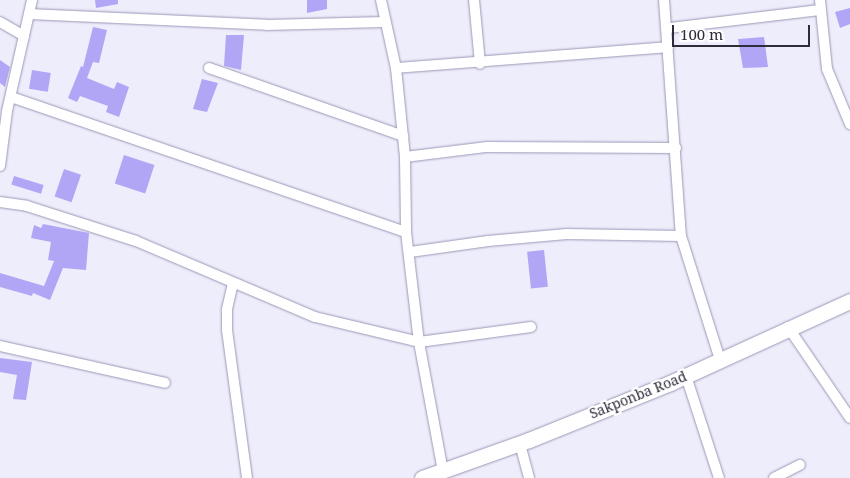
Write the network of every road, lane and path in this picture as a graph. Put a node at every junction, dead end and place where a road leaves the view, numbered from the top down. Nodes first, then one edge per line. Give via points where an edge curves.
1 (32, 0) edge
2 (381, 0) edge
3 (474, 0) edge
4 (664, 0) edge
5 (820, 5) edge
6 (28, 14) junction
7 (0, 22) edge
8 (384, 22) junction
9 (669, 28) junction
10 (24, 36) junction
11 (668, 47) junction
12 (480, 64) junction
13 (209, 68) dead end
14 (396, 68) junction
15 (11, 97) junction
16 (4, 109) edge
17 (850, 124) edge
18 (403, 136) junction
19 (676, 148) junction
20 (405, 157) junction
21 (0, 166) edge
22 (0, 202) edge
23 (406, 232) junction
24 (681, 236) junction
25 (410, 252) junction
26 (232, 282) junction
27 (850, 302) edge
28 (531, 327) dead end
29 (788, 327) junction
30 (419, 342) junction
31 (0, 346) edge
32 (720, 360) junction
33 (686, 376) junction
34 (165, 384) dead end
35 (850, 418) edge
36 (520, 444) junction
37 (800, 465) dead end
38 (443, 472) junction
39 (247, 478) edge
40 (424, 478) edge
41 (529, 478) edge
42 (719, 478) edge
43 (774, 478) edge

1 - 6 street
2 - 8 street
3 - 12 street
4 - 9 street
5 - 9 street
5 - 17 street via 827,70
6 - 8 street via 267,25
6 - 10 street
7 - 10 street
8 - 14 street
9 - 11 street
10 - 15 street
11 - 12 street
11 - 19 street
12 - 14 street
13 - 18 street
14 - 18 street
15 - 16 street
15 - 23 street
16 - 21 street
18 - 20 street
19 - 20 street via 487,148
19 - 24 street
20 - 23 street
22 - 26 street via 27,206 136,241
23 - 25 street
24 - 25 street via 567,234
24 - 32 street
25 - 30 street
26 - 30 street via 315,317
26 - 39 street via 227,330
27 - 29 main road, Sakponba Road
28 - 30 street
29 - 32 main road, Sakponba Road
29 - 35 street
30 - 38 street
31 - 34 street
32 - 33 main road, Sakponba Road
33 - 36 main road, Sakponba Road
33 - 42 street
36 - 38 main road, Sakponba Road
36 - 41 street
37 - 43 street
38 - 40 main road, Sakponba Road

